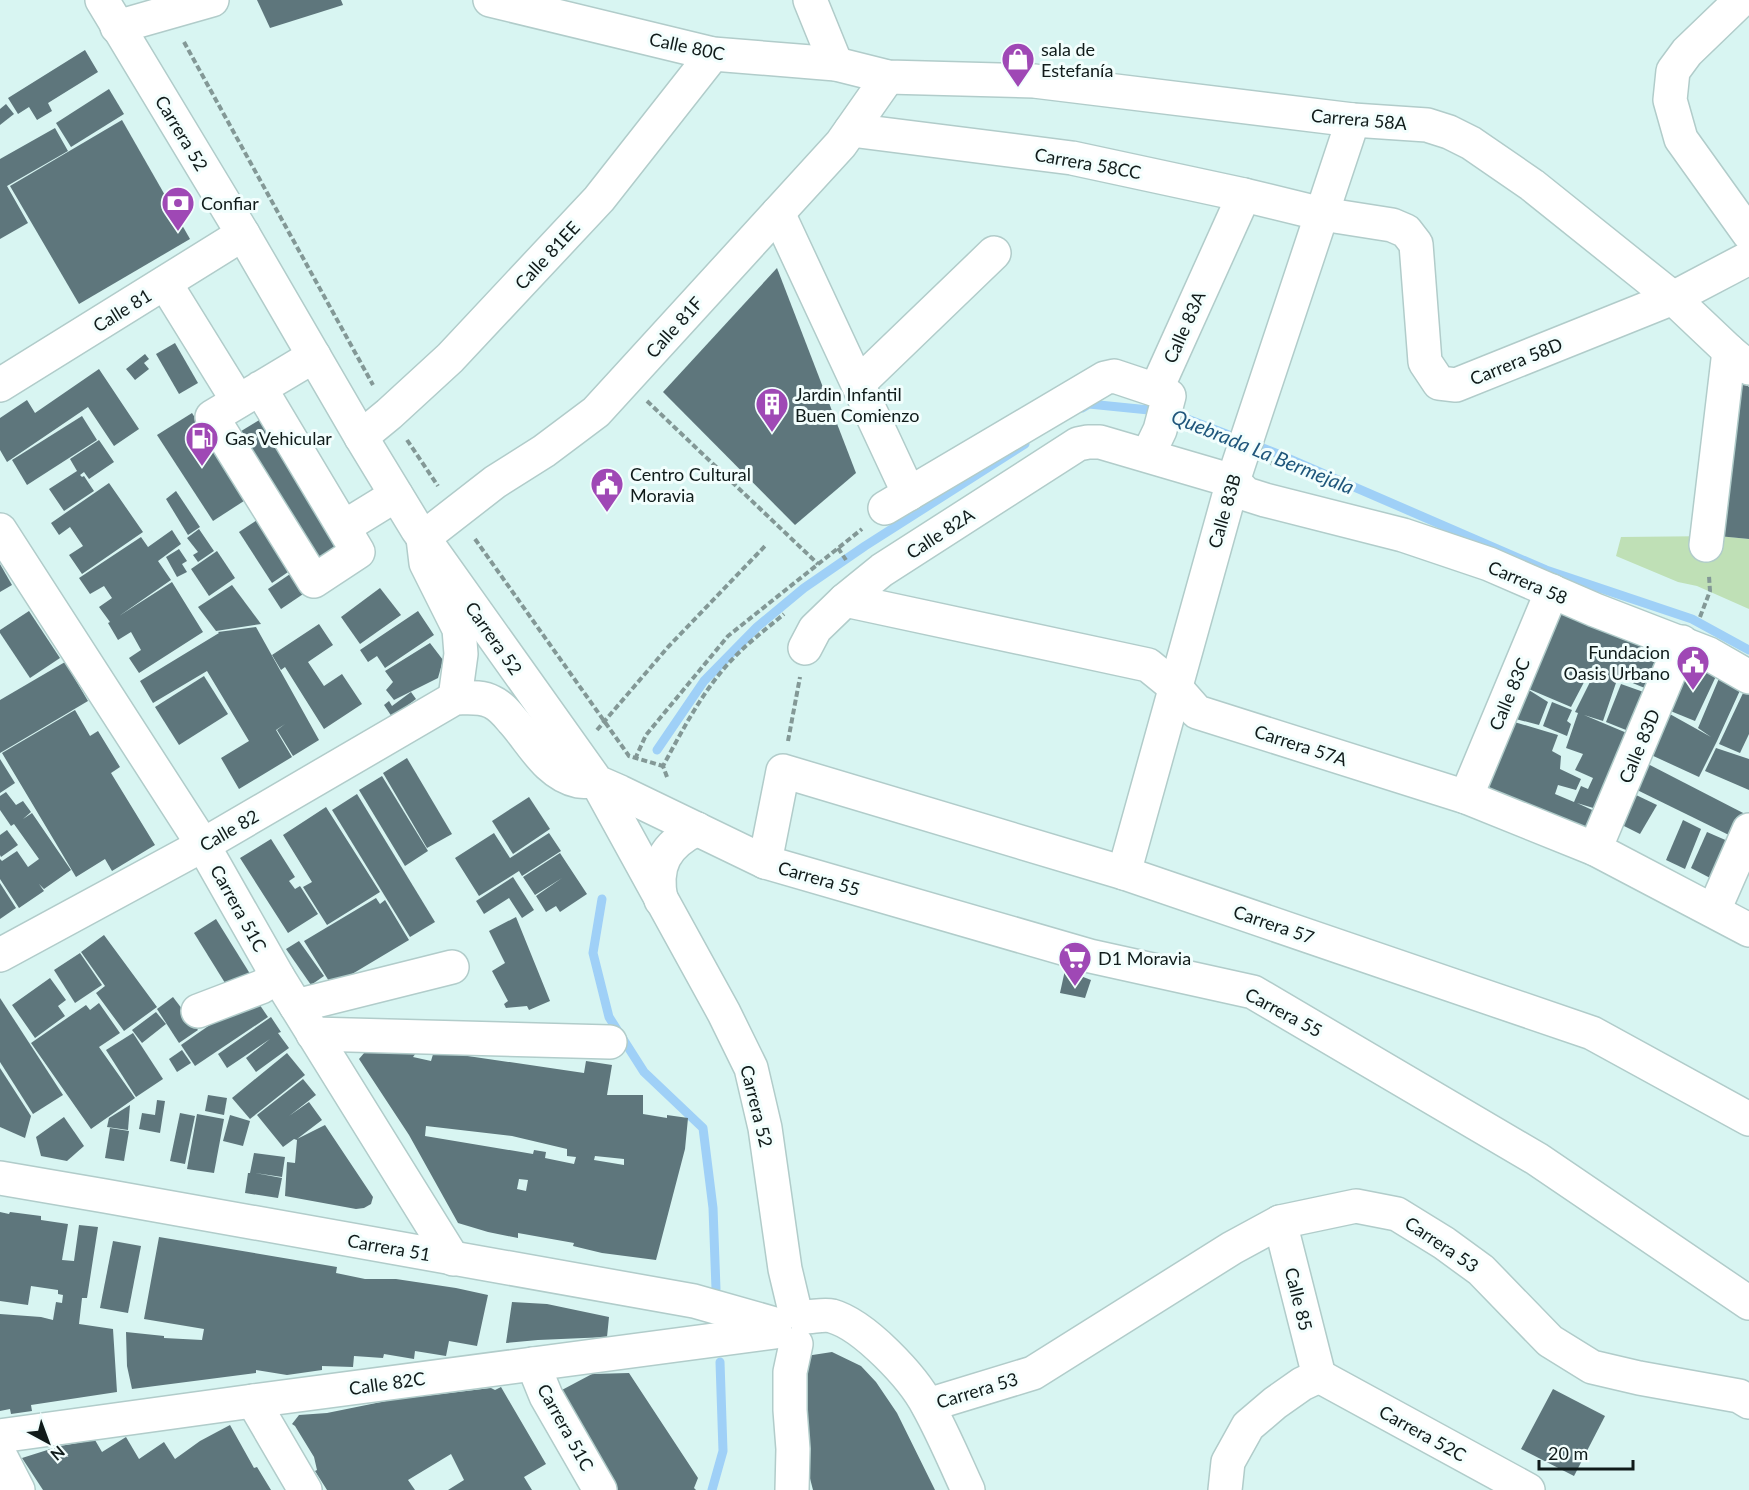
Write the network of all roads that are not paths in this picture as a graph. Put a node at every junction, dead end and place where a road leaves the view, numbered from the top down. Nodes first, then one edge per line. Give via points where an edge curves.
1 (212, 0) edge
2 (490, 0) edge
3 (810, 0) edge
4 (1741, 0) edge
5 (110, 14) edge
6 (713, 54) junction
7 (836, 63) junction
8 (888, 77) junction
9 (1353, 120) junction
10 (851, 130) junction
11 (1244, 195) junction
12 (778, 213) junction
13 (1322, 214) junction
14 (243, 234) junction
15 (1749, 234) edge
16 (994, 253) dead end
17 (1749, 258) edge
18 (165, 283) junction
19 (1672, 298) junction
20 (314, 356) junction
21 (1739, 359) edge
22 (858, 384) junction
23 (0, 386) edge
24 (249, 395) junction
25 (1162, 404) junction
26 (361, 437) junction
27 (1242, 452) junction
28 (1148, 455) junction
29 (396, 495) junction
30 (1298, 510) joint
31 (344, 527) junction
32 (0, 530) edge
33 (423, 538) junction
34 (1706, 545) dead end
35 (1552, 591) junction
36 (845, 600) junction
37 (1689, 634) junction
38 (805, 648) road end
39 (1749, 677) edge
40 (1175, 687) junction
41 (455, 698) junction
42 (609, 787) junction
43 (1466, 797) junction
44 (697, 829) junction
45 (1749, 830) edge
46 (204, 845) junction
47 (1595, 849) junction
48 (765, 862) junction
49 (1124, 873) junction
50 (661, 900) junction
51 (1714, 910) junction
52 (1749, 930) edge
53 (0, 955) edge
54 (452, 967) dead end
55 (278, 977) junction
56 (296, 1006) junction
57 (198, 1011) dead end
58 (313, 1034) junction
59 (610, 1042) dead end
60 (1749, 1119) edge
61 (0, 1178) edge
62 (1280, 1222) junction
63 (453, 1258) junction
64 (1749, 1303) edge
65 (789, 1326) junction
66 (533, 1364) junction
67 (1319, 1376) junction
68 (253, 1401) junction
69 (1749, 1402) edge
70 (928, 1405) junction
71 (0, 1436) edge
72 (0, 1455) edge
73 (18, 1490) edge
74 (304, 1490) edge
75 (600, 1490) edge
76 (792, 1490) edge
77 (968, 1490) edge
78 (1225, 1490) edge
79 (1527, 1490) edge

1 - 5 street
2 - 6 street, Calle 80C
3 - 7 street
4 - 15 street via 1687,52 1673,71 1670,100 1681,139
5 - 14 street, Carrera 52
6 - 7 street, Calle 80C
6 - 26 street, Calle 81EE via 599,199 450,358
7 - 8 street, Calle 80C
8 - 9 street, Carrera 58A via 1034,81
8 - 10 street, Calle 81F
9 - 13 street, Calle 83B
9 - 19 street, Carrera 58A via 1426,124 1471,143 1532,185
10 - 11 street, Carrera 58CC via 1072,158
10 - 12 street, Calle 81F
11 - 13 street, Carrera 58CC
11 - 25 street, Calle 83A
12 - 22 street
12 - 33 street, Calle 81F via 596,412
13 - 19 street, Carrera 58D via 1392,225 1406,231 1416,244 1425,362 1439,382 1456,385
13 - 27 street, Calle 83B
14 - 18 street, Calle 81
14 - 20 street, Carrera 52
16 - 22 street
17 - 19 street, Carrera 58D
18 - 23 street, Calle 81
18 - 24 street
19 - 21 street, Carrera 58A
20 - 24 street
20 - 26 street, Carrera 52
21 - 34 street
22 - 25 street via 897,501 1105,378 1114,376
24 - 31 street
24 - 31 street via 212,417 314,581 358,552
25 - 28 street, Calle 83A
26 - 29 street, Carrera 52
27 - 28 street, Calle 82A
27 - 30 street, Calle 82A via 1246,494
27 - 40 street, Calle 83B
28 - 36 street, Calle 82A via 1100,442 1078,444 882,570
29 - 31 street
29 - 33 street, Carrera 52
30 - 35 street, Carrera 58 via 1403,535 1489,564
32 - 46 street, Carrera 51C
33 - 41 street via 426,562 459,629 461,654
33 - 42 street, Carrera 52 via 575,752
35 - 37 street, Carrera 58 via 1595,610
35 - 43 street, Calle 83C
36 - 38 street, Calle 82A via 815,629
36 - 40 street, Carrera 57A via 1148,665
37 - 39 street, Carrera 58 via 1709,654
37 - 47 street, Calle 83D
40 - 43 street, Carrera 57A via 1197,712
40 - 49 street, Calle 83B
41 - 42 street via 491,701 519,727 545,761 564,776
41 - 46 street, Calle 82
42 - 44 street, Carrera 55
42 - 50 street, Carrera 52
43 - 47 street, Carrera 57A
44 - 48 street, Carrera 55
44 - 50 street via 681,837 660,865
45 - 51 street
46 - 53 street, Calle 82
46 - 55 street, Carrera 51C
47 - 51 street, Carrera 57A
48 - 49 street, Carrera 57 via 783,771
48 - 64 street, Carrera 55 via 1090,956 1253,992 1538,1159
49 - 60 street, Carrera 57 via 1592,1033
50 - 65 street, Carrera 52 via 751,1068 765,1128 786,1269
51 - 52 street, Carrera 57A
54 - 56 street
55 - 56 street, Carrera 51C
55 - 57 street
56 - 58 street, Carrera 51C
58 - 59 street
58 - 63 street, Carrera 51C
61 - 63 street, Carrera 51
62 - 67 street, Calle 85
62 - 69 street, Carrera 53 via 1356,1206 1397,1214 1481,1270 1550,1341 1592,1367 1739,1396
62 - 70 street, Carrera 53 via 1033,1373
63 - 65 street, Carrera 51 via 694,1301
65 - 66 street, Calle 82C
65 - 70 street via 830,1316 851,1324 904,1373
65 - 76 street
66 - 68 street, Calle 82C
66 - 75 street, Carrera 51C via 546,1396
67 - 78 street via 1302,1383 1248,1426 1228,1461
67 - 79 street, Carrera 52C
68 - 71 street, Calle 82C
68 - 74 street
70 - 77 street
72 - 73 street

